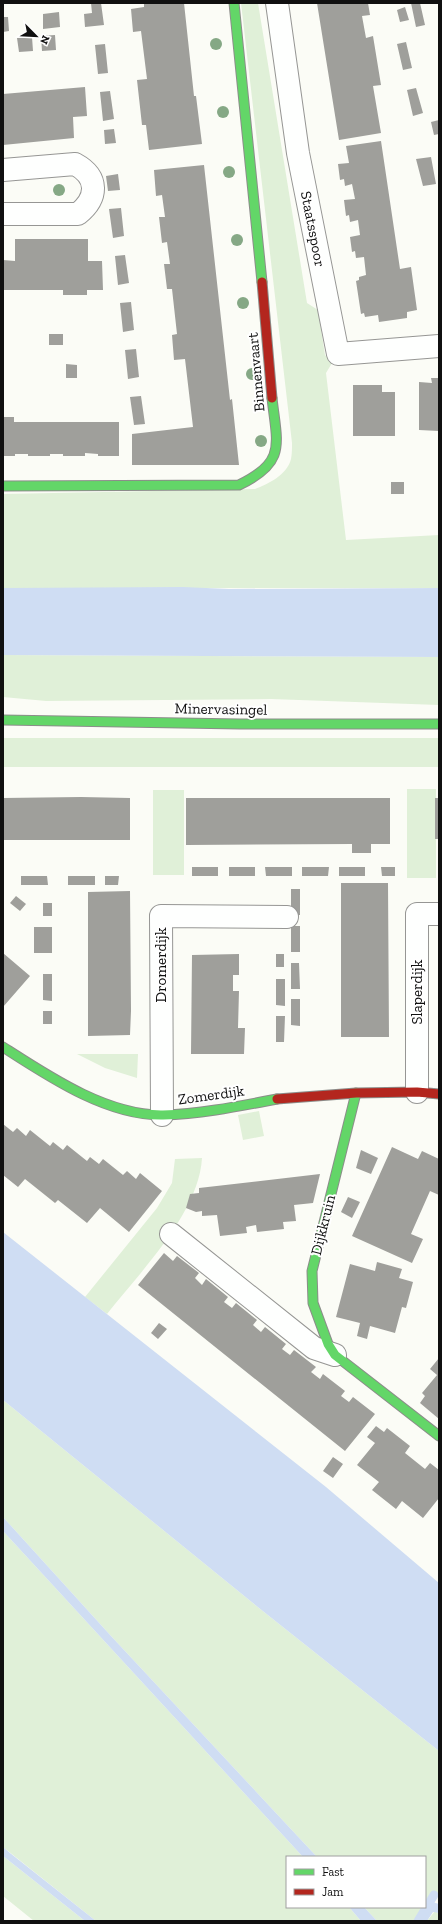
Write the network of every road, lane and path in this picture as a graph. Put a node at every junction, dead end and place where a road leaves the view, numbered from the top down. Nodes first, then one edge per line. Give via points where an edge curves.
1 (234, 3) edge
2 (277, 3) edge
3 (3, 170) edge
4 (3, 214) edge
5 (439, 346) edge
6 (3, 486) edge
7 (3, 720) edge
8 (439, 724) edge
9 (439, 914) edge
10 (287, 917) dead end
11 (3, 1047) edge
12 (356, 1092) junction
13 (417, 1092) junction
14 (439, 1094) edge
15 (162, 1115) junction
16 (171, 1234) dead end
17 (335, 1355) junction
18 (439, 1436) edge

1 - 6 street, Binnenvaart via 277,448 271,462 262,475 239,485
2 - 5 street, Staatsspoor via 298,152 338,354
3 - 4 street via 75,164 87,173 93,186 92,197 78,214
7 - 8 street, Minervasingel
9 - 13 street, Slaperdijk via 417,914
10 - 15 street, Dromerdijk via 161,916
11 - 15 street, Zomerdijk via 51,1078 104,1104
12 - 13 street, Zomerdijk
12 - 15 street, Zomerdijk via 290,1097
12 - 17 street, Dijkkruin via 312,1271 313,1303 328,1344
13 - 14 street, Zomerdijk
16 - 17 street, Dijkkruin via 314,1348
17 - 18 street, Dijkkruin

